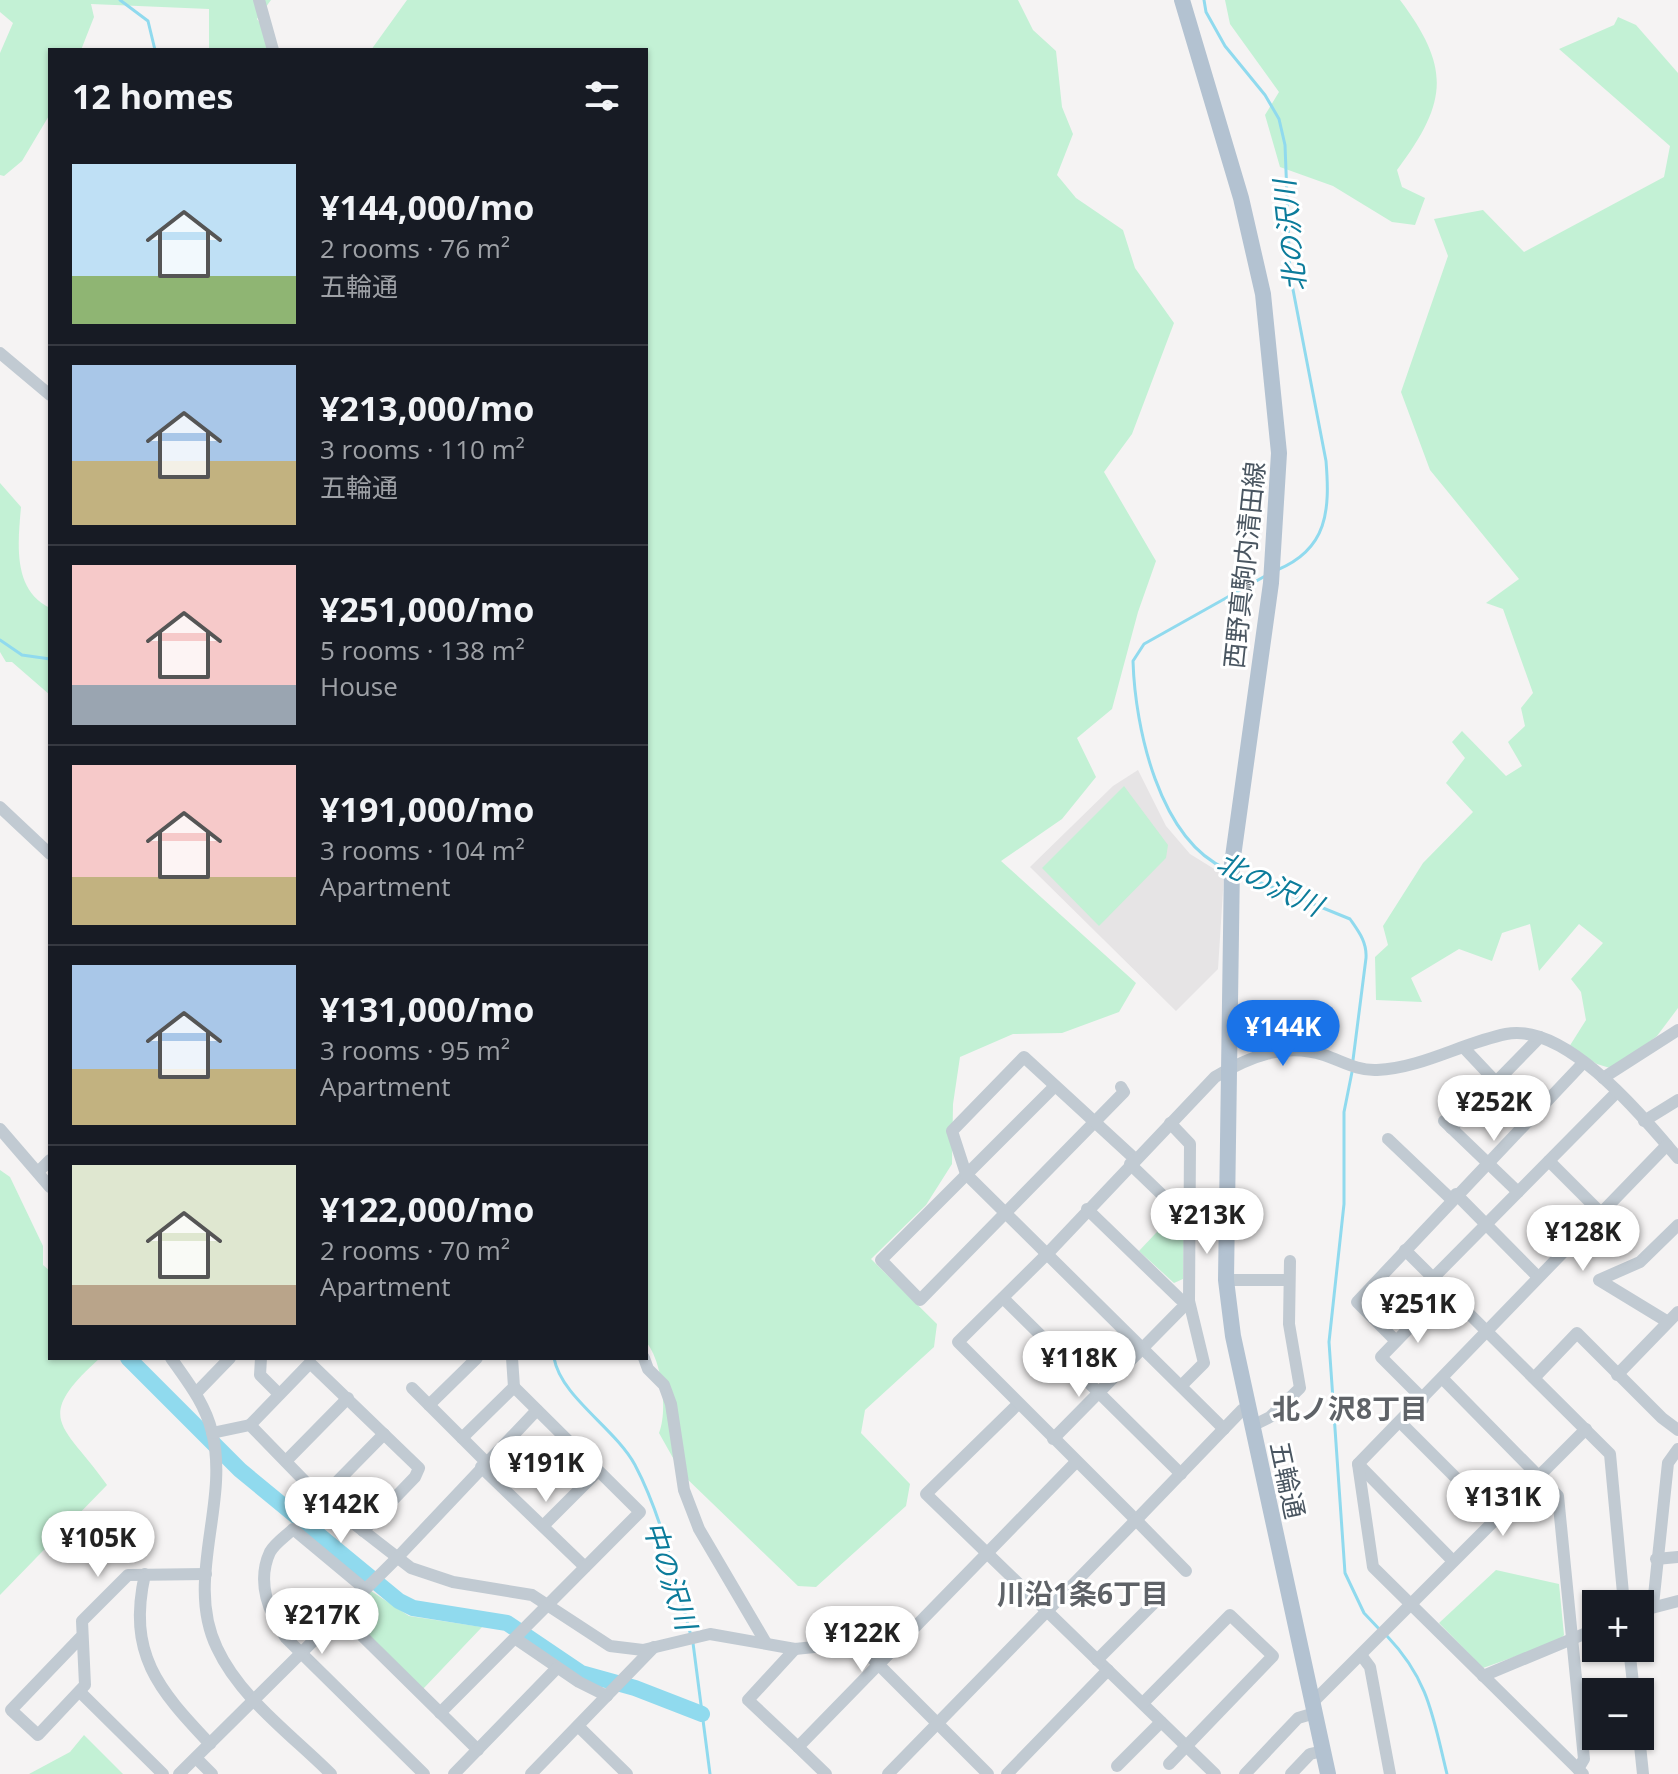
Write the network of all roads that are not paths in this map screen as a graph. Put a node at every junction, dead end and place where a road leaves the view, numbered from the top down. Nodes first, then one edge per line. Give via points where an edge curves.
1 (259, 0) edge
2 (1182, 0) edge
3 (272, 48) edge
4 (0, 353) edge
5 (48, 393) edge
6 (0, 807) edge
7 (48, 852) edge
8 (1678, 1030) edge
9 (1540, 1037) junction
10 (1464, 1048) junction
11 (1230, 1050) joint
12 (1584, 1062) junction
13 (1231, 1068) junction
14 (1603, 1078) junction
15 (1496, 1082) junction
16 (1055, 1086) junction
17 (1121, 1087) dead end
18 (1617, 1092) junction
19 (1678, 1100) edge
20 (1094, 1121) junction
21 (1644, 1121) junction
22 (1170, 1123) junction
23 (0, 1129) edge
24 (1388, 1139) dead end
25 (1667, 1145) junction
26 (1678, 1158) edge
27 (1487, 1161) junction
28 (1549, 1161) junction
29 (48, 1162) edge
30 (1132, 1162) junction
31 (38, 1172) junction
32 (966, 1174) junction
33 (48, 1184) edge
34 (1518, 1192) junction
35 (1453, 1197) junction
36 (1087, 1209) junction
37 (1005, 1212) junction
38 (1601, 1213) junction
39 (1189, 1216) junction
40 (1486, 1225) junction
41 (1678, 1225) edge
42 (1405, 1250) junction
43 (1048, 1253) junction
44 (1290, 1261) dead end
45 (1538, 1277) junction
46 (1433, 1278) junction
47 (1226, 1280) junction
48 (1288, 1280) junction
49 (1446, 1290) junction
50 (1003, 1298) junction
51 (1189, 1301) junction
52 (1678, 1312) edge
53 (1668, 1322) junction
54 (1487, 1330) junction
55 (1396, 1341) junction
56 (1142, 1347) junction
57 (172, 1360) edge
58 (228, 1360) edge
59 (261, 1360) edge
60 (475, 1360) edge
61 (512, 1360) edge
62 (645, 1360) edge
63 (1617, 1375) junction
64 (1534, 1378) junction
65 (1443, 1379) junction
66 (1181, 1386) junction
67 (514, 1387) junction
68 (412, 1388) dead end
69 (1098, 1392) junction
70 (196, 1393) junction
71 (279, 1394) junction
72 (348, 1398) junction
73 (1423, 1399) junction
74 (1018, 1404) junction
75 (429, 1405) junction
76 (1249, 1408) junction
77 (537, 1410) junction
78 (1400, 1422) junction
79 (250, 1425) junction
80 (1252, 1426) junction
81 (1224, 1429) junction
82 (1586, 1429) junction
83 (1678, 1430) edge
84 (212, 1433) junction
85 (384, 1434) junction
86 (462, 1438) junction
87 (1053, 1439) junction
88 (1678, 1449) edge
89 (286, 1461) junction
90 (1076, 1462) junction
91 (483, 1464) junction
92 (1358, 1464) junction
93 (598, 1471) junction
94 (1181, 1474) junction
95 (1539, 1476) junction
96 (321, 1498) junction
97 (1497, 1519) junction
98 (1136, 1520) junction
99 (543, 1526) junction
100 (363, 1531) junction
101 (986, 1554) junction
102 (1678, 1557) edge
103 (397, 1558) junction
104 (1656, 1559) junction
105 (1453, 1561) junction
106 (585, 1567) junction
107 (1186, 1571) dead end
108 (145, 1574) junction
109 (206, 1574) junction
110 (366, 1588) junction
111 (1623, 1590) edge
112 (1654, 1590) edge
113 (1678, 1601) edge
114 (1153, 1604) dead end
115 (548, 1605) junction
116 (1409, 1605) junction
117 (1654, 1605) edge
118 (1046, 1613) junction
119 (340, 1614) junction
120 (520, 1635) junction
121 (1582, 1635) edge
122 (82, 1636) junction
123 (1571, 1639) junction
124 (766, 1643) junction
125 (654, 1647) junction
126 (795, 1649) junction
127 (300, 1652) junction
128 (1361, 1655) junction
129 (1097, 1660) junction
130 (879, 1666) junction
131 (557, 1668) junction
132 (1108, 1670) junction
133 (1483, 1676) junction
134 (80, 1692) junction
135 (610, 1693) junction
136 (255, 1699) junction
137 (1143, 1703) junction
138 (1314, 1707) junction
139 (440, 1713) junction
140 (1161, 1722) junction
141 (936, 1723) junction
142 (578, 1726) junction
143 (210, 1744) junction
144 (1186, 1746) junction
145 (798, 1747) junction
146 (478, 1750) junction
147 (1640, 1750) edge
148 (1323, 1751) junction
149 (196, 1758) junction
150 (1169, 1764) dead end
151 (1117, 1766) dead end
152 (622, 1772) edge
153 (1581, 1772) edge
154 (163, 1774) edge
155 (179, 1774) edge
156 (212, 1774) edge
157 (331, 1774) edge
158 (424, 1774) edge
159 (454, 1774) edge
160 (531, 1774) edge
161 (826, 1774) edge
162 (888, 1774) edge
163 (988, 1774) edge
164 (1007, 1774) edge
165 (1215, 1774) edge
166 (1245, 1774) edge
167 (1291, 1774) edge
168 (1328, 1774) edge
169 (1390, 1774) edge
170 (1643, 1774) edge

1 - 3 street
2 - 11 main road, 西野真駒内清田線 via 1241,198 1263,294 1279,453 1271,583 1232,864
4 - 5 street
6 - 7 street
8 - 14 street
9 - 10 street via 1505,1034
9 - 12 street
9 - 15 street
10 - 13 street via 1401,1067 1362,1070 1307,1051 1278,1050
10 - 15 street
11 - 13 main road, 五輪通
12 - 14 street
12 - 27 street
13 - 22 street via 1215,1077
13 - 47 main road, 五輪通
14 - 18 street
15 - 27 street via 1448,1125
16 - 20 street
16 - 32 street
16 - 32 street via 1024,1057 952,1131
17 - 20 street via 1124,1092
18 - 21 street
18 - 28 street
19 - 21 street
20 - 30 street
20 - 37 street
21 - 25 street
22 - 30 street
22 - 39 street via 1190,1144
23 - 31 street
24 - 35 street
25 - 26 street
25 - 38 street
27 - 34 street
27 - 35 street
28 - 34 street
28 - 38 street
29 - 31 street
30 - 36 street
30 - 39 street
31 - 33 street
32 - 37 street
32 - 37 street via 881,1260 920,1300
34 - 40 street
35 - 40 street
35 - 42 street
36 - 43 street
36 - 51 street via 1180,1299
37 - 43 street
38 - 45 street
39 - 51 street
40 - 45 street
40 - 46 street
41 - 53 street via 1640,1262 1599,1280
42 - 46 street
42 - 55 street via 1357,1302
43 - 50 street
43 - 56 street
44 - 48 street
45 - 54 street
46 - 49 street
47 - 48 street
47 - 76 main road, 五輪通
48 - 80 street via 1300,1388 1270,1417
49 - 54 street
49 - 55 street
50 - 69 street
50 - 74 street via 958,1342
51 - 56 street
51 - 66 street via 1204,1363
52 - 53 street
53 - 63 street
54 - 64 street
54 - 65 street
55 - 73 street via 1381,1357
56 - 66 street
56 - 69 street
57 - 70 street
58 - 70 street
59 - 71 street via 260,1375
60 - 75 street
61 - 67 street
62 - 124 street via 671,1404 684,1490 699,1529
63 - 64 street via 1577,1333
63 - 83 street
64 - 82 street
65 - 73 street
65 - 95 street
66 - 81 street
67 - 77 street
67 - 86 street
68 - 75 street
69 - 87 street
69 - 94 street
70 - 84 street
71 - 72 street via 310,1363
71 - 79 street
72 - 85 street
72 - 89 street
73 - 78 street
74 - 87 street
74 - 101 street via 926,1494
75 - 86 street
76 - 80 main road, 五輪通
76 - 81 street
77 - 91 street
77 - 93 street
78 - 92 street
78 - 97 street
79 - 84 street
79 - 89 street
80 - 138 main road, 五輪通
81 - 94 street
82 - 95 street
82 - 111 street via 1610,1454
84 - 109 street via 216,1472
85 - 96 street
85 - 100 street via 419,1468
86 - 91 street
87 - 90 street
88 - 104 street via 1668,1463
89 - 96 street
90 - 98 street
90 - 101 street
91 - 99 street
91 - 103 street
92 - 105 street
92 - 116 street via 1373,1567
93 - 99 street
93 - 106 street via 640,1512
94 - 98 street
95 - 97 street
95 - 123 street via 1558,1496
96 - 100 street
97 - 105 street
98 - 107 street
98 - 118 street
99 - 106 street
100 - 103 street
101 - 118 street
101 - 130 street
102 - 104 street
103 - 110 street
103 - 115 street via 453,1582 532,1595
104 - 112 street
105 - 116 street
106 - 115 street
108 - 109 street
108 - 122 street via 128,1575 82,1621
108 - 143 street via 139,1621 151,1673 165,1697
109 - 136 street via 205,1604 216,1647
110 - 119 street
110 - 127 street via 293,1529 271,1550 265,1598 271,1617
113 - 117 street
114 - 129 street
115 - 120 street
115 - 125 street via 610,1646
116 - 128 street
116 - 133 street
118 - 129 street
118 - 141 street
119 - 127 street
119 - 139 street
120 - 131 street
120 - 139 street
121 - 123 street
122 - 134 street via 85,1685
122 - 134 street via 11,1710 38,1735
123 - 133 street
123 - 153 street
124 - 125 street via 710,1634
124 - 126 street
125 - 135 street
126 - 130 street via 843,1644 863,1649
126 - 145 street via 748,1700
127 - 136 street
127 - 158 street
128 - 138 street
128 - 169 street via 1370,1667
129 - 132 street
130 - 141 street
130 - 145 street
131 - 135 street
131 - 146 street
132 - 137 street
132 - 164 street
133 - 153 street
134 - 154 street
135 - 142 street
136 - 143 street
136 - 157 street
137 - 140 street
137 - 144 street via 1230,1615 1273,1656
138 - 148 main road, 五輪通
138 - 166 street
139 - 146 street
140 - 144 street
140 - 151 street
141 - 162 street
141 - 163 street
142 - 152 street
142 - 160 street
143 - 149 street
144 - 150 street
144 - 165 street
145 - 161 street
146 - 159 street
147 - 170 street
148 - 167 street via 1310,1754
148 - 168 main road, 五輪通
149 - 155 street
149 - 156 street

